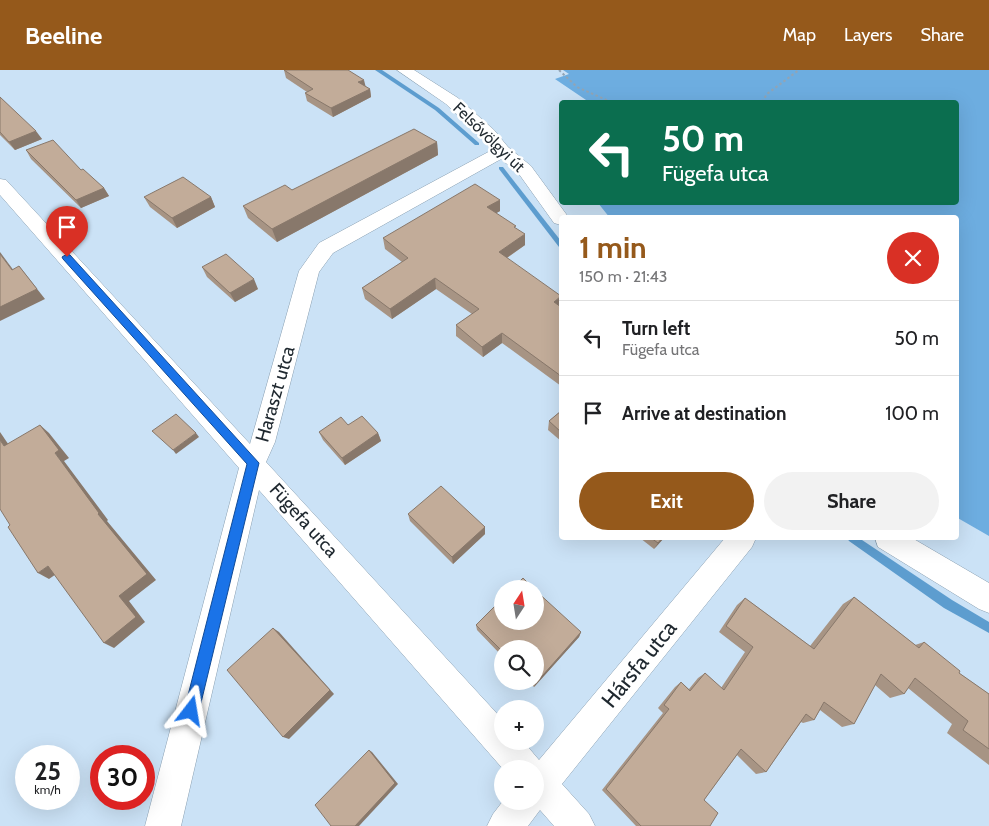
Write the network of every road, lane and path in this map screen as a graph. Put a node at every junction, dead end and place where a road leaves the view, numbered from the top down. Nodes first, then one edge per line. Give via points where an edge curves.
1 (404, 70) edge
2 (559, 70) edge
3 (799, 70) edge
4 (604, 100) edge
5 (763, 100) edge
6 (502, 151) junction
7 (0, 184) edge
8 (559, 216) edge
9 (253, 463) junction
10 (740, 540) edge
11 (891, 540) edge
12 (989, 599) edge
13 (510, 760) edge
14 (544, 771) edge
15 (544, 796) edge
16 (516, 810) edge
17 (163, 826) edge
18 (505, 826) edge
19 (577, 826) edge

1 - 6 street, Felsővölgyi út via 452,101
2 - 4 path via 581,90
3 - 5 path
6 - 8 street, Felsővölgyi út via 525,170
6 - 9 street, Haraszt utca via 326,248 309,271 263,442
7 - 9 street, Fügefa utca
9 - 13 street, Fügefa utca
9 - 17 street, Haraszt utca
10 - 14 street, Hársfa utca
11 - 12 street
15 - 19 street, Fügefa utca
16 - 18 street, Hársfa utca

